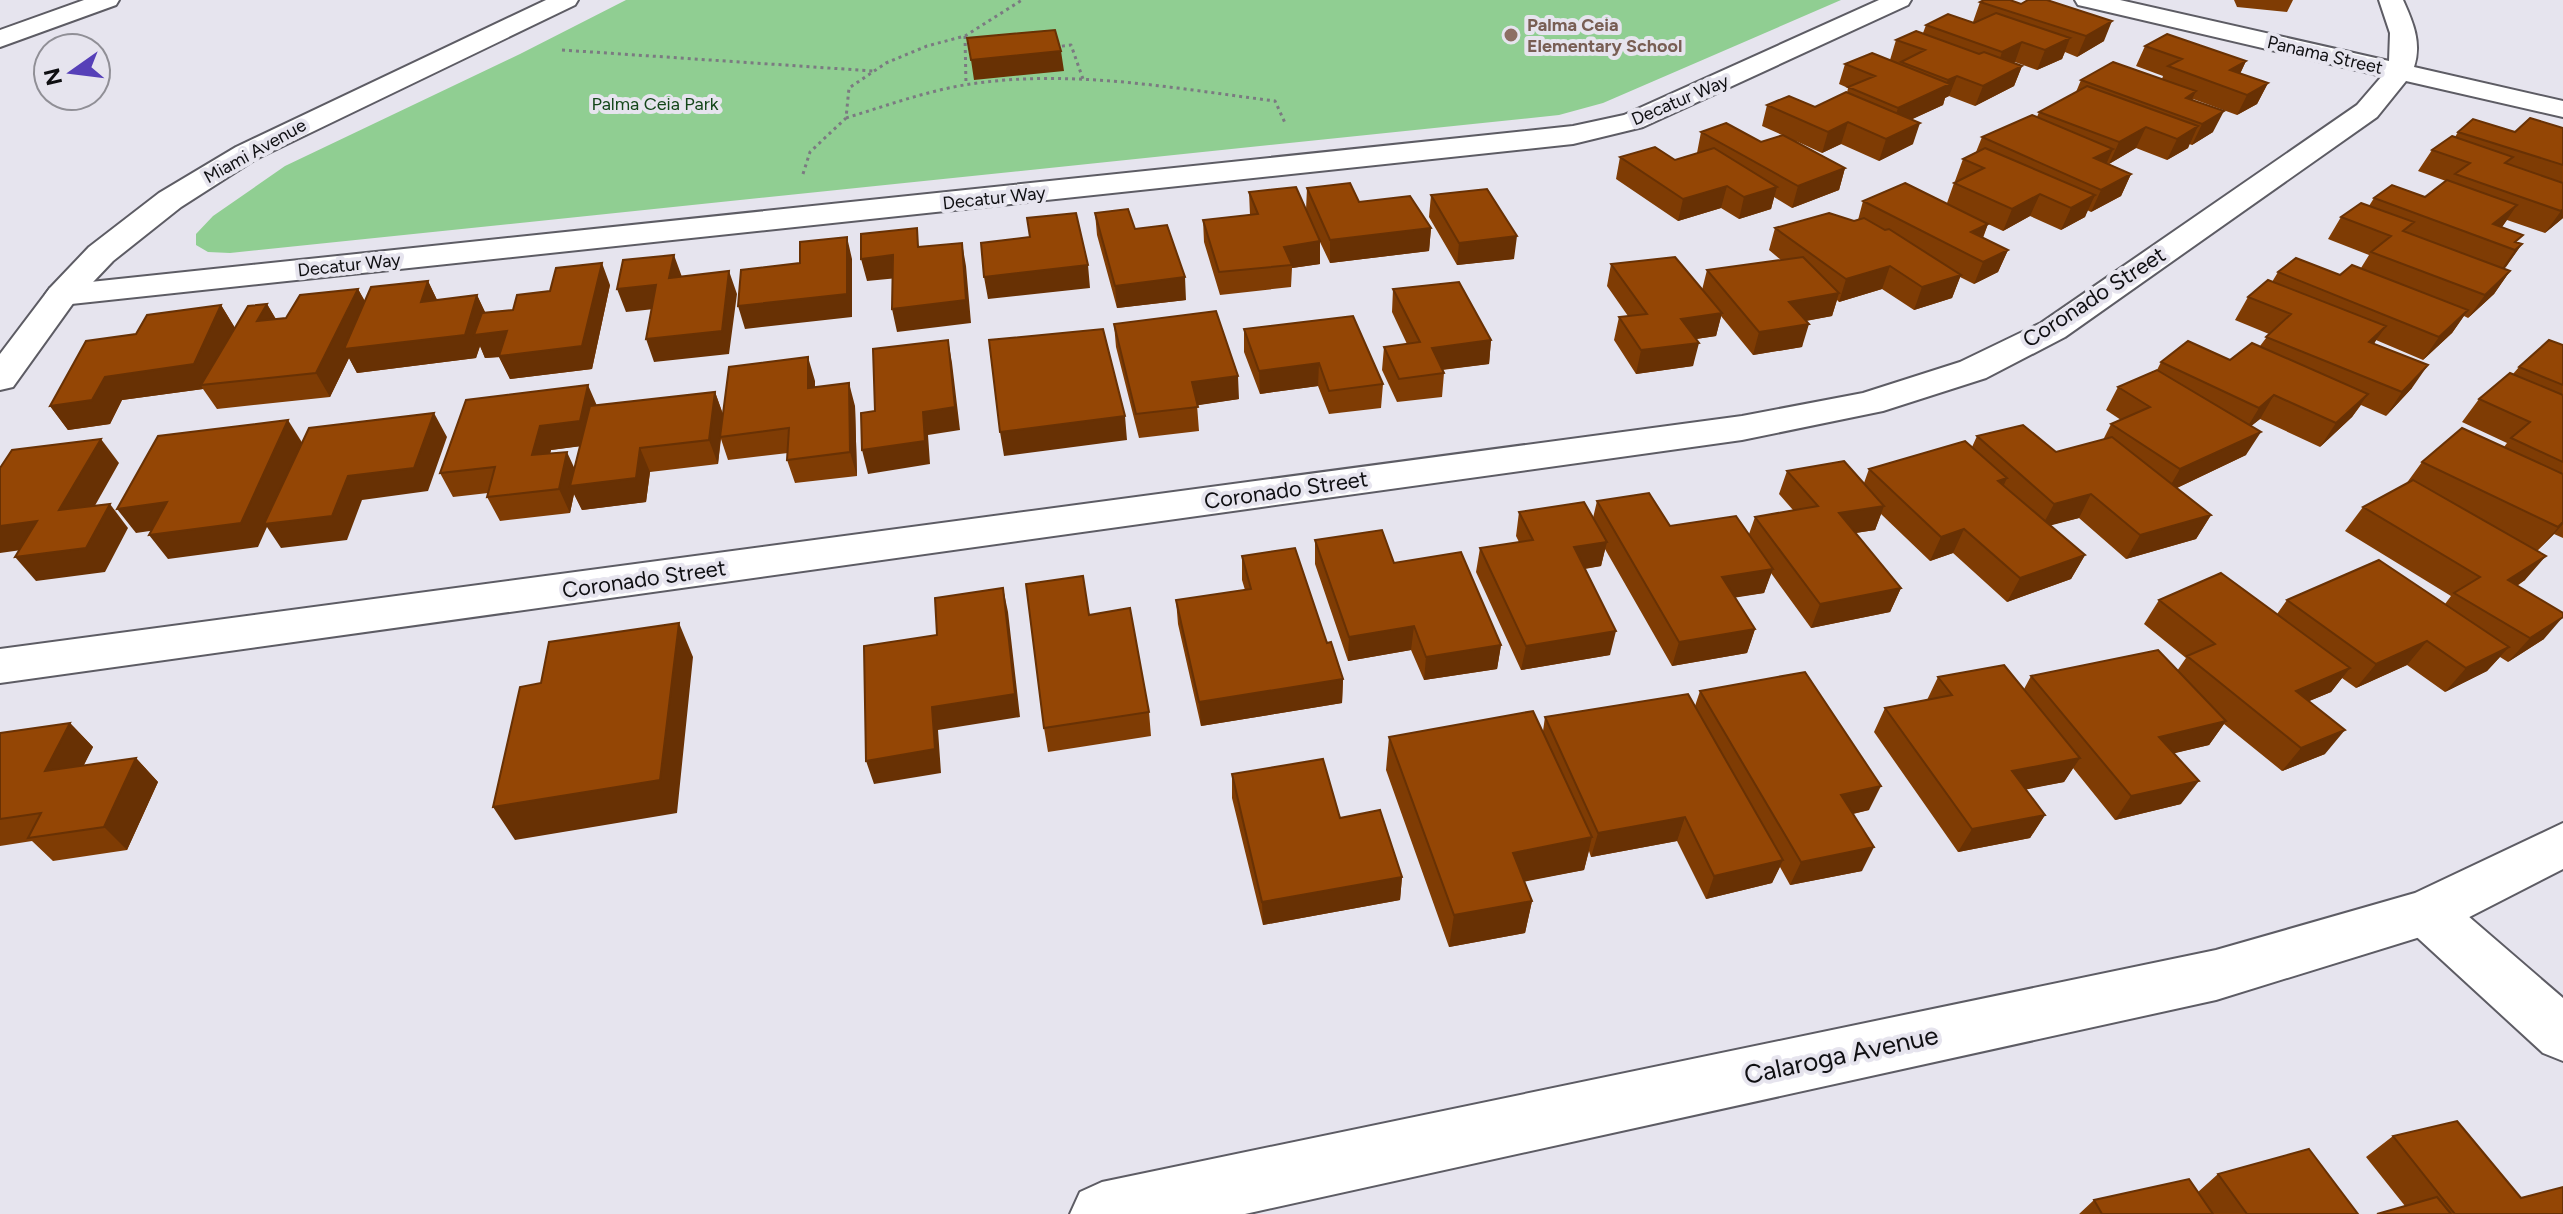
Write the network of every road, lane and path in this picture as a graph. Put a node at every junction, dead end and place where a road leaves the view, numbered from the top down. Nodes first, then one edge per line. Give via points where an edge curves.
1 (107, 0) edge
2 (566, 0) edge
3 (1022, 0) edge
4 (1899, 0) edge
5 (2087, 0) edge
6 (2391, 0) edge
7 (965, 36) junction
8 (0, 39) edge
9 (474, 44) junction
10 (1043, 48) edge
11 (963, 51) junction
12 (975, 52) edge
13 (873, 71) junction
14 (2399, 72) junction
15 (1083, 79) junction
16 (966, 85) junction
17 (2563, 109) edge
18 (846, 118) junction
19 (1306, 165) junction
20 (798, 218) junction
21 (62, 295) junction
22 (0, 379) edge
23 (0, 666) edge
24 (2563, 844) edge
25 (2427, 913) junction
26 (2563, 1034) edge
27 (1102, 1214) edge

1 - 8 street
2 - 9 street, Miami Avenue
3 - 7 path
4 - 19 street, Decatur Way via 1633,121 1573,135
5 - 14 street, Panama Street
6 - 14 street via 2399,15 2406,59
7 - 11 path
7 - 13 path via 927,46
9 - 13 path
9 - 21 street, Miami Avenue via 246,153 170,200 101,254
10 - 15 path via 1071,45
11 - 12 path
11 - 16 path
13 - 18 path via 849,88
14 - 17 street, Panama Street
14 - 23 street, Coronado Street via 2367,111 2053,330 1973,370 1870,403 1742,428
15 - 16 path
15 - 19 path via 1275,101
16 - 18 path
18 - 20 path via 810,152 799,185
19 - 20 street, Decatur Way
20 - 21 street, Decatur Way
21 - 22 street, Miami Avenue
24 - 25 street, Calaroga Avenue
25 - 26 street
25 - 27 street, Calaroga Avenue via 2216,975

